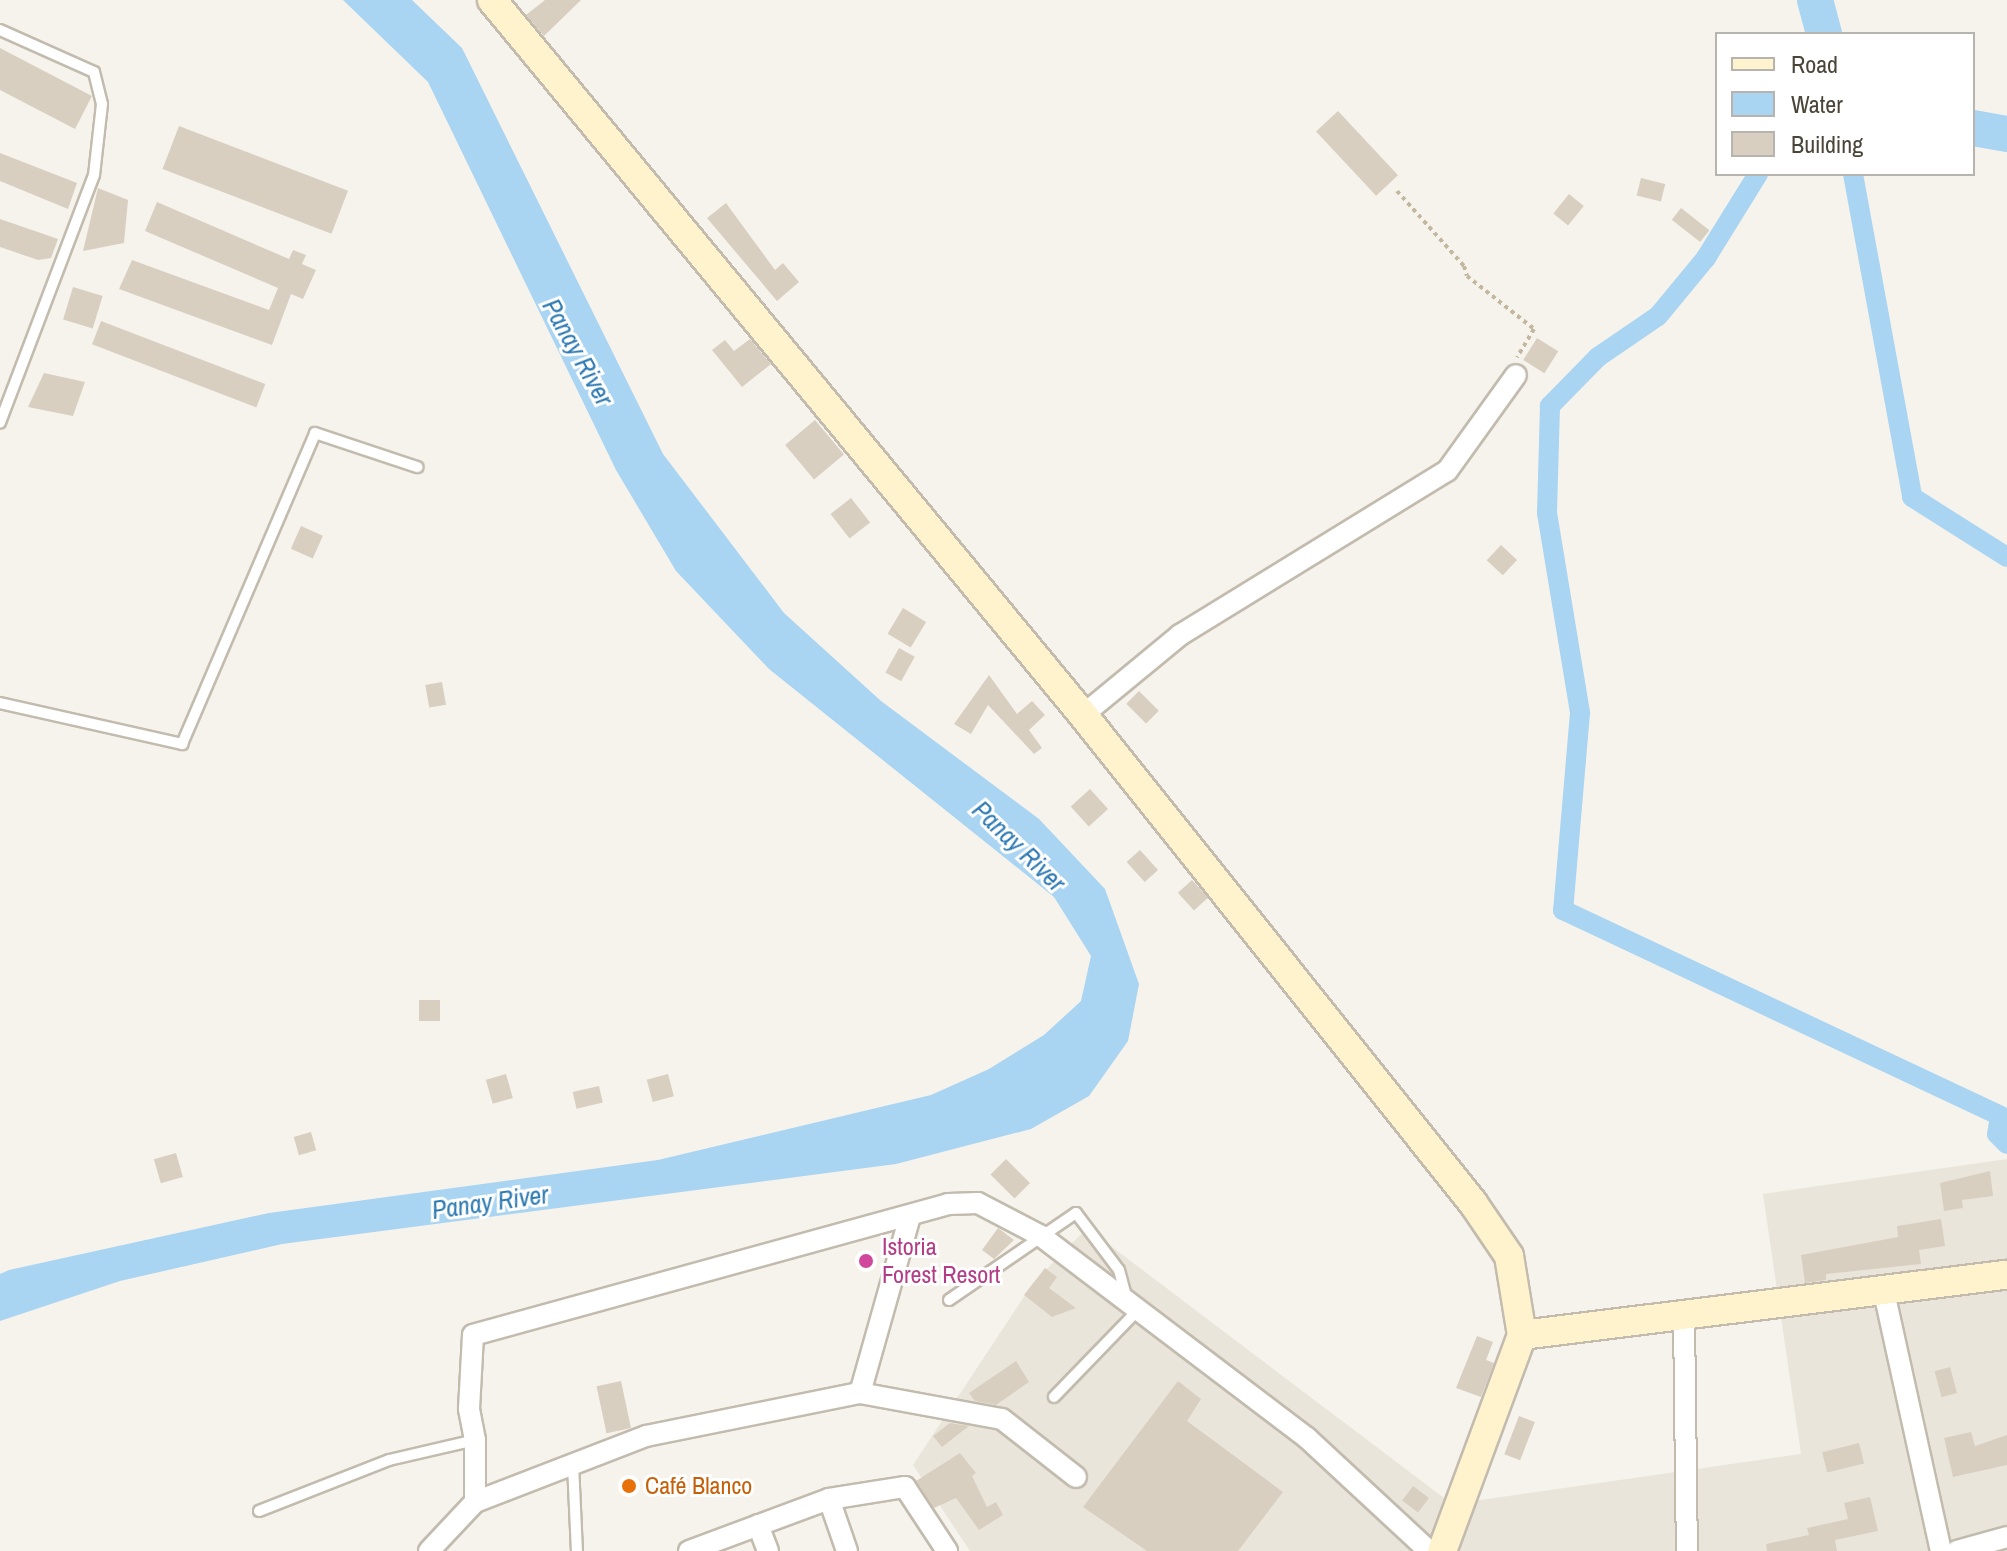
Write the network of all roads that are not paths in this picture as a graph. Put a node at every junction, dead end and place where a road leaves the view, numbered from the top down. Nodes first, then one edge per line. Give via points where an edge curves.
1 (492, 0) edge
2 (0, 30) edge
3 (1516, 375) road end
4 (0, 423) edge
5 (417, 467) dead end
6 (0, 703) edge
7 (1083, 715) junction
8 (910, 1216) junction
9 (1041, 1236) junction
10 (2007, 1275) edge
11 (1884, 1292) junction
12 (949, 1300) dead end
13 (1132, 1306) junction
14 (1684, 1315) junction
15 (1522, 1335) junction
16 (860, 1393) junction
17 (1054, 1397) dead end
18 (475, 1440) junction
19 (573, 1464) junction
20 (1076, 1477) dead end
21 (829, 1499) junction
22 (475, 1502) junction
23 (259, 1511) dead end
24 (758, 1525) junction
25 (2007, 1537) edge
26 (424, 1550) edge
27 (577, 1551) edge
28 (689, 1551) edge
29 (768, 1551) edge
30 (847, 1551) edge
31 (947, 1551) edge
32 (1429, 1551) edge
33 (1442, 1551) edge
34 (1687, 1551) edge
35 (1941, 1551) edge
36 (1957, 1551) edge

1 - 7 street
2 - 4 lane via 94,72 102,104 94,175
3 - 7 street via 1447,471 1180,635
5 - 6 lane via 315,433 182,744
7 - 15 street via 1473,1203 1509,1256
8 - 9 street via 948,1204 978,1203
8 - 16 street
8 - 18 street via 473,1335 469,1409
9 - 12 lane
9 - 13 street
9 - 13 lane via 1076,1213 1119,1270
10 - 11 street
11 - 14 street
11 - 35 street
13 - 17 lane
13 - 32 street via 1307,1438
14 - 15 street
14 - 34 street
15 - 33 street
16 - 19 street via 646,1436
16 - 20 street via 1002,1419
18 - 22 street
18 - 23 lane via 389,1460
19 - 22 street
19 - 27 lane
21 - 24 street
21 - 30 street
21 - 31 street via 905,1487
22 - 26 street
24 - 28 street
24 - 29 street
25 - 36 street

